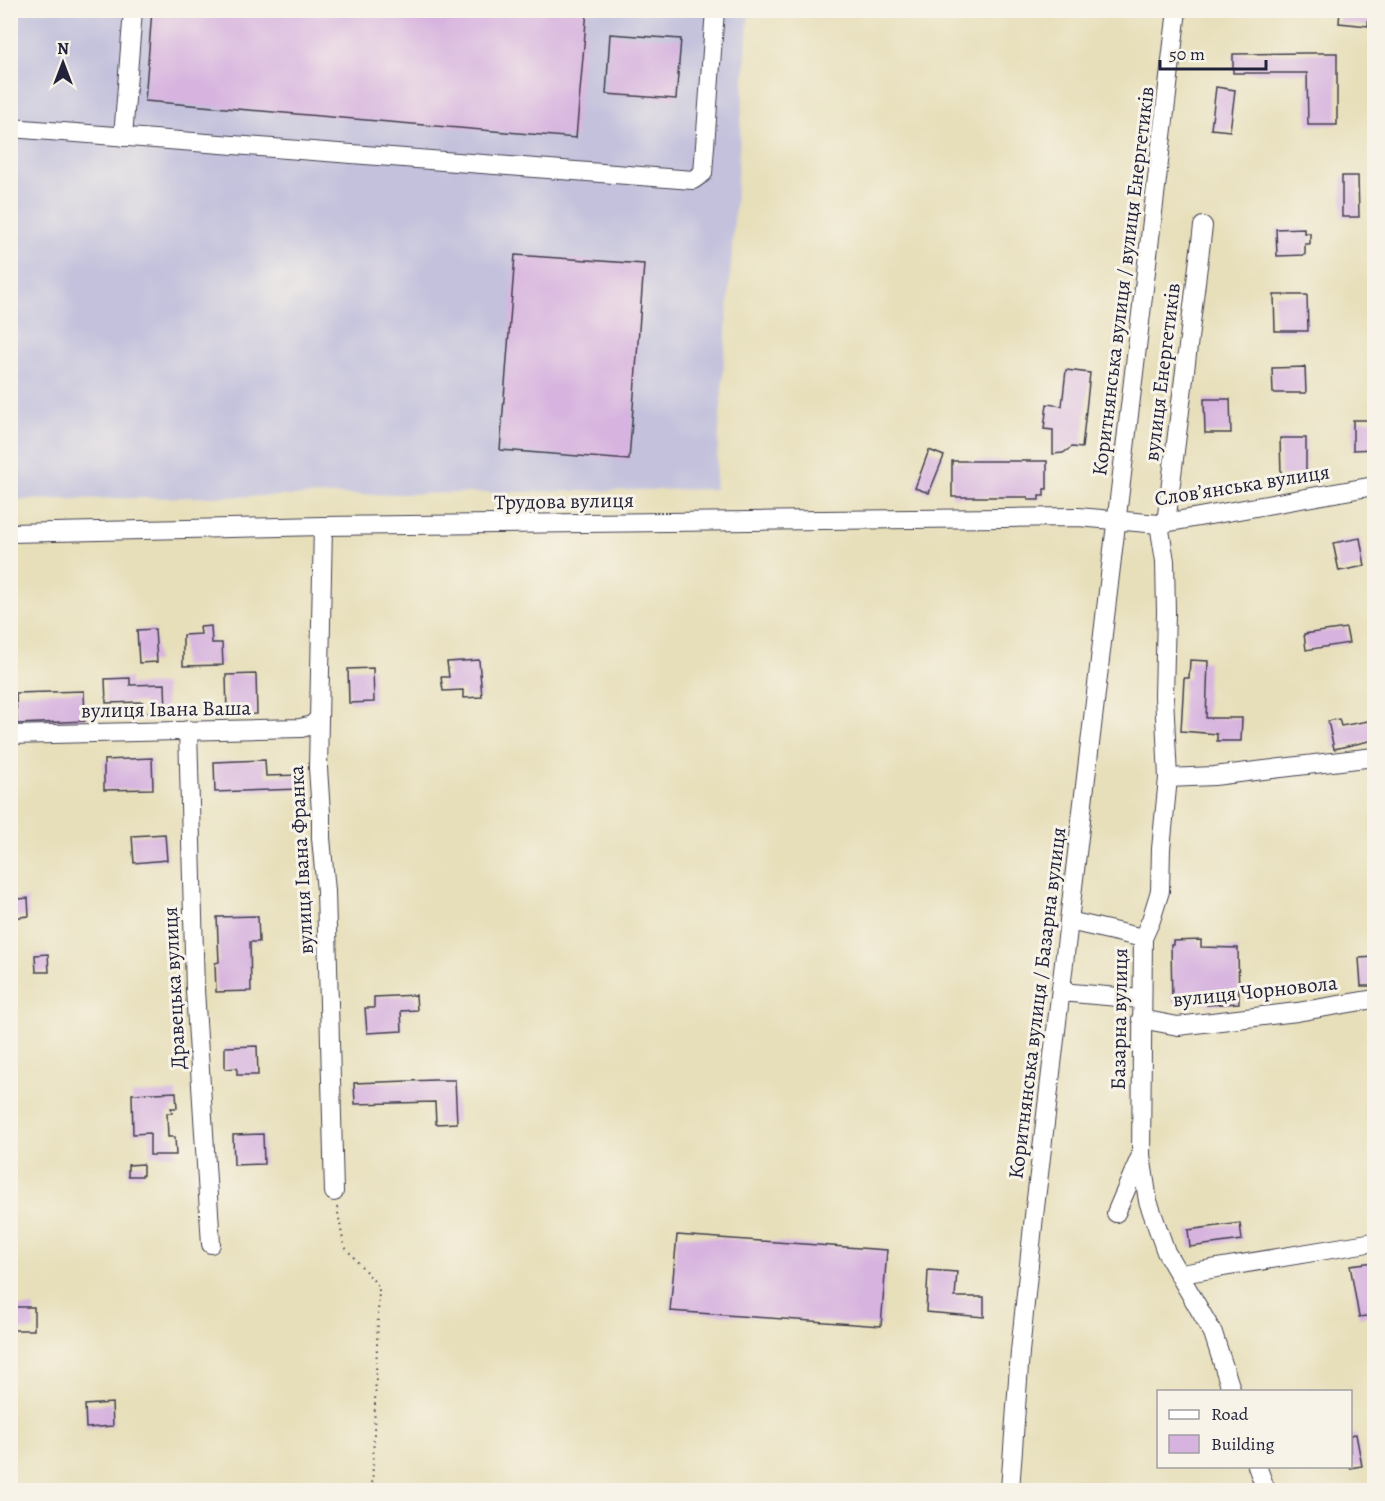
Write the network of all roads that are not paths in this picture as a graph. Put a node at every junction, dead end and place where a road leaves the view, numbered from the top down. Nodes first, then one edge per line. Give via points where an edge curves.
1 (133, 10) edge
2 (715, 10) edge
3 (1178, 10) edge
4 (10, 128) edge
5 (123, 137) junction
6 (1203, 226) dead end
7 (1374, 486) edge
8 (1117, 521) junction
9 (1162, 524) junction
10 (322, 526) junction
11 (10, 533) edge
12 (319, 718) junction
13 (188, 730) junction
14 (10, 735) edge
15 (1374, 757) edge
16 (1168, 778) junction
17 (1070, 921) junction
18 (1143, 938) junction
19 (1061, 992) junction
20 (1141, 999) junction
21 (1374, 999) edge
22 (1141, 1019) junction
23 (1141, 1155) junction
24 (334, 1192) road end
25 (1116, 1213) dead end
26 (1374, 1242) edge
27 (211, 1244) dead end
28 (1181, 1274) junction
29 (1231, 1390) edge
30 (1257, 1468) edge
31 (1010, 1491) edge
32 (1266, 1491) edge

1 - 5 street
2 - 5 street via 703,173 693,180
3 - 8 street, Коритнянська вулиця / вулиця Енергетиків
4 - 5 street
6 - 9 street, вулиця Енергетиків
7 - 9 street, Словʼянська вулиця
8 - 9 street, Словʼянська вулиця
8 - 10 street, Трудова вулиця via 1078,517
8 - 17 street, Коритнянська вулиця / Базарна вулиця
9 - 16 street, Базарна вулиця
10 - 11 street, Трудова вулиця
10 - 12 street, вулиця Івана Франка
12 - 13 street, вулиця Івана Ваша via 301,729
12 - 24 street, вулиця Івана Франка
13 - 14 street, вулиця Івана Ваша
13 - 27 street, Дравецька вулиця via 195,990
15 - 16 street
16 - 18 street, Базарна вулиця via 1160,891
17 - 18 street
17 - 19 street, Коритнянська вулиця / Базарна вулиця
18 - 20 street, Базарна вулиця
19 - 20 street, вулиця Чорновола
19 - 31 street, Коритнянська вулиця / Базарна вулиця via 1020,1352
20 - 22 street, Базарна вулиця
21 - 22 street, вулиця Чорновола via 1178,1026
22 - 23 street, Базарна вулиця
23 - 25 street
23 - 28 street, Базарна вулиця via 1152,1211 1166,1252
26 - 28 street
28 - 29 street, Базарна вулиця via 1213,1333
30 - 32 street

